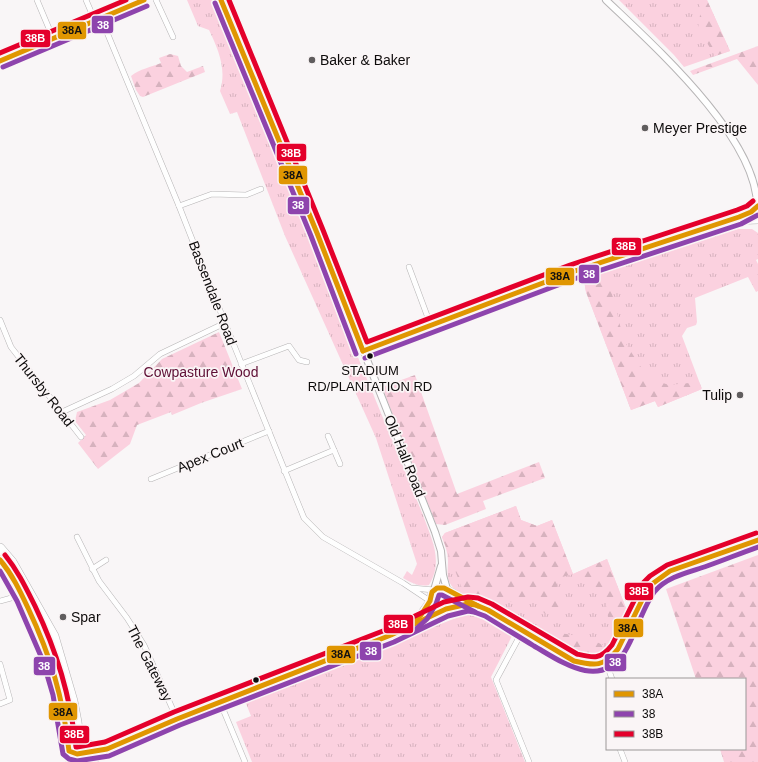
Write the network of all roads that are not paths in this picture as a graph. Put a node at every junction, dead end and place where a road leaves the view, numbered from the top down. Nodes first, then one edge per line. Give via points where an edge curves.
1 (37, 0) edge
2 (86, 0) edge
3 (124, 0) edge
4 (144, 0) edge
5 (156, 0) edge
6 (221, 0) edge
7 (606, 0) edge
8 (127, 7) junction
9 (101, 18) junction
10 (95, 20) junction
11 (172, 37) dead end
12 (53, 38) junction
13 (0, 61) edge
14 (752, 172) junction
15 (758, 182) edge
16 (261, 189) dead end
17 (180, 206) junction
18 (757, 207) edge
19 (758, 220) edge
20 (726, 222) junction
21 (409, 267) dead end
22 (0, 320) edge
23 (225, 323) junction
24 (431, 326) junction
25 (363, 352) junction
26 (308, 362) dead end
27 (241, 364) junction
28 (62, 412) junction
29 (269, 431) junction
30 (328, 436) dead end
31 (81, 437) dead end
32 (334, 450) junction
33 (340, 464) dead end
34 (284, 472) junction
35 (151, 479) dead end
36 (77, 537) dead end
37 (758, 540) edge
38 (0, 548) edge
39 (106, 560) dead end
40 (442, 563) junction
41 (2, 565) edge
42 (92, 569) junction
43 (409, 587) junction
44 (434, 590) junction
45 (448, 590) junction
46 (22, 595) junction
47 (0, 601) edge
48 (430, 601) junction
49 (476, 605) junction
50 (445, 609) junction
51 (410, 626) junction
52 (523, 630) junction
53 (606, 662) junction
54 (0, 664) edge
55 (612, 678) edge
56 (220, 702) junction
57 (0, 704) edge
58 (178, 719) junction
59 (77, 722) junction
60 (107, 749) junction
61 (620, 750) edge
62 (69, 751) junction
63 (80, 759) edge
64 (70, 762) edge
65 (92, 762) edge
66 (245, 762) edge
67 (529, 762) edge
68 (625, 762) edge

1 - 12 street
2 - 10 street
3 - 8 street
4 - 8 street
5 - 11 street
6 - 25 street, Old Hall Road
7 - 14 street via 709,105 736,141
8 - 9 street
9 - 10 street
9 - 17 street, Bassendale Road
10 - 12 street
12 - 13 street
14 - 15 street
14 - 18 street
16 - 17 street via 246,195 212,194
17 - 23 street, Bassendale Road
18 - 19 street
18 - 20 street via 748,214
19 - 20 street
20 - 24 street via 572,272
21 - 24 street
22 - 28 street, Thursby Road via 11,347
23 - 27 street, Bassendale Road
23 - 28 street via 160,354 134,376
24 - 25 street
25 - 40 street, Old Hall Road via 435,532
26 - 27 street via 299,360 289,346
27 - 29 street, Bassendale Road
28 - 31 street, Thursby Road
29 - 34 street, Bassendale Road
29 - 35 street, Apex Court
30 - 32 street
32 - 33 street
32 - 34 street
34 - 43 street, Bassendale Road via 304,518 323,538
36 - 42 street, The Gateway
37 - 53 street via 670,571 659,578 645,594 619,647
38 - 59 highway via 12,562 54,636
39 - 42 street
40 - 44 street, Old Hall Road
40 - 45 street, Old Hall Road
41 - 46 highway
42 - 58 street, The Gateway via 144,645
43 - 44 street, Bassendale Road
43 - 48 street, Bassendale Road
44 - 45 street
44 - 48 street
45 - 49 street
45 - 50 street via 452,600
46 - 47 street
46 - 62 highway via 43,639 53,668 63,708
48 - 50 street via 434,608
48 - 51 street
49 - 50 street via 464,604
49 - 52 street
50 - 51 street
51 - 56 street via 338,657
52 - 53 street via 574,661 589,665
52 - 67 street via 496,680
53 - 55 street
54 - 57 street via 10,700
56 - 58 street
56 - 66 street
58 - 60 street
59 - 60 street via 87,743
59 - 63 highway
60 - 63 street
60 - 65 street
61 - 68 street
62 - 63 street
62 - 64 highway

